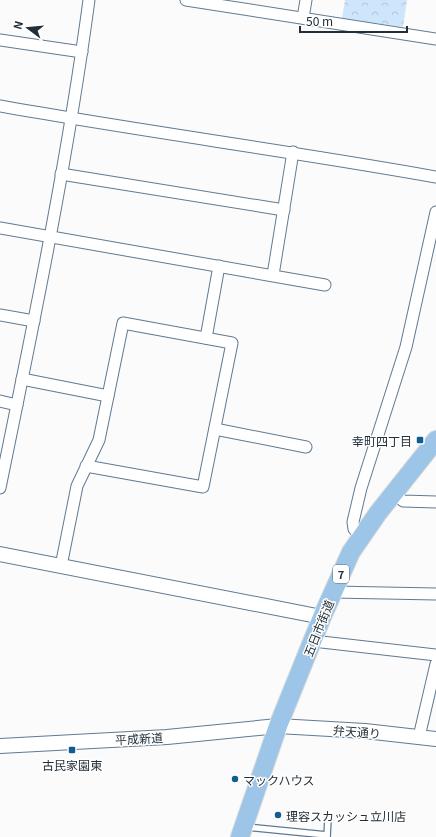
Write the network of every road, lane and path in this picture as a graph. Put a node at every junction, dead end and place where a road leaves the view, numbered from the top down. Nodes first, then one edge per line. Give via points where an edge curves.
1 (89, 0) edge
2 (186, 0) edge
3 (306, 0) edge
4 (303, 18) junction
5 (436, 39) edge
6 (0, 40) edge
7 (82, 52) junction
8 (0, 106) edge
9 (71, 118) junction
10 (293, 152) junction
11 (61, 174) junction
12 (436, 177) edge
13 (284, 210) junction
14 (436, 212) edge
15 (0, 228) edge
16 (51, 238) junction
17 (219, 266) junction
18 (273, 275) junction
19 (325, 284) dead end
20 (0, 315) edge
21 (34, 321) junction
22 (206, 338) junction
23 (22, 379) junction
24 (108, 396) junction
25 (0, 402) edge
26 (17, 405) junction
27 (215, 429) junction
28 (435, 443) edge
29 (306, 447) dead end
30 (86, 466) junction
31 (0, 488) edge
32 (394, 493) junction
33 (436, 502) edge
34 (361, 536) junction
35 (0, 554) edge
36 (61, 566) junction
37 (333, 592) junction
38 (436, 594) edge
39 (322, 617) junction
40 (313, 642) junction
41 (436, 655) edge
42 (436, 664) edge
43 (278, 726) junction
44 (418, 737) junction
45 (436, 739) edge
46 (0, 746) edge
47 (328, 819) dead end
48 (242, 832) edge
49 (327, 836) edge

1 - 7 street
2 - 4 street
3 - 4 street
4 - 5 street
6 - 7 street
7 - 9 street
8 - 9 street
9 - 10 street
9 - 11 street
10 - 12 street
10 - 13 street
11 - 13 street
11 - 16 street
13 - 18 street
14 - 34 street via 406,347 360,488 353,522 354,529
15 - 16 street
16 - 17 street
16 - 21 street
17 - 18 street
17 - 22 street
18 - 19 street
20 - 21 street
21 - 23 street
22 - 24 street via 123,323
22 - 27 street via 232,343
23 - 24 street
23 - 26 street
24 - 30 street via 99,440
25 - 26 street
26 - 31 street
27 - 29 street
27 - 30 street via 203,487
28 - 32 main road, 五日市街道 / 7
30 - 36 street via 77,486
32 - 33 street via 403,501
32 - 34 main road, 五日市街道 / 7
34 - 37 main road, 五日市街道 / 7
35 - 36 street
36 - 39 street
37 - 38 street
37 - 39 main road, 五日市街道 / 7
39 - 40 main road, 五日市街道 / 7
40 - 41 street
40 - 43 main road, 五日市街道 / 7
42 - 44 street
43 - 44 street, 弁天通り
43 - 46 street, 平成新道 via 167,737
43 - 48 main road, 五日市街道 / 7
44 - 45 street, 弁天通り
47 - 49 lane
48 - 49 lane

